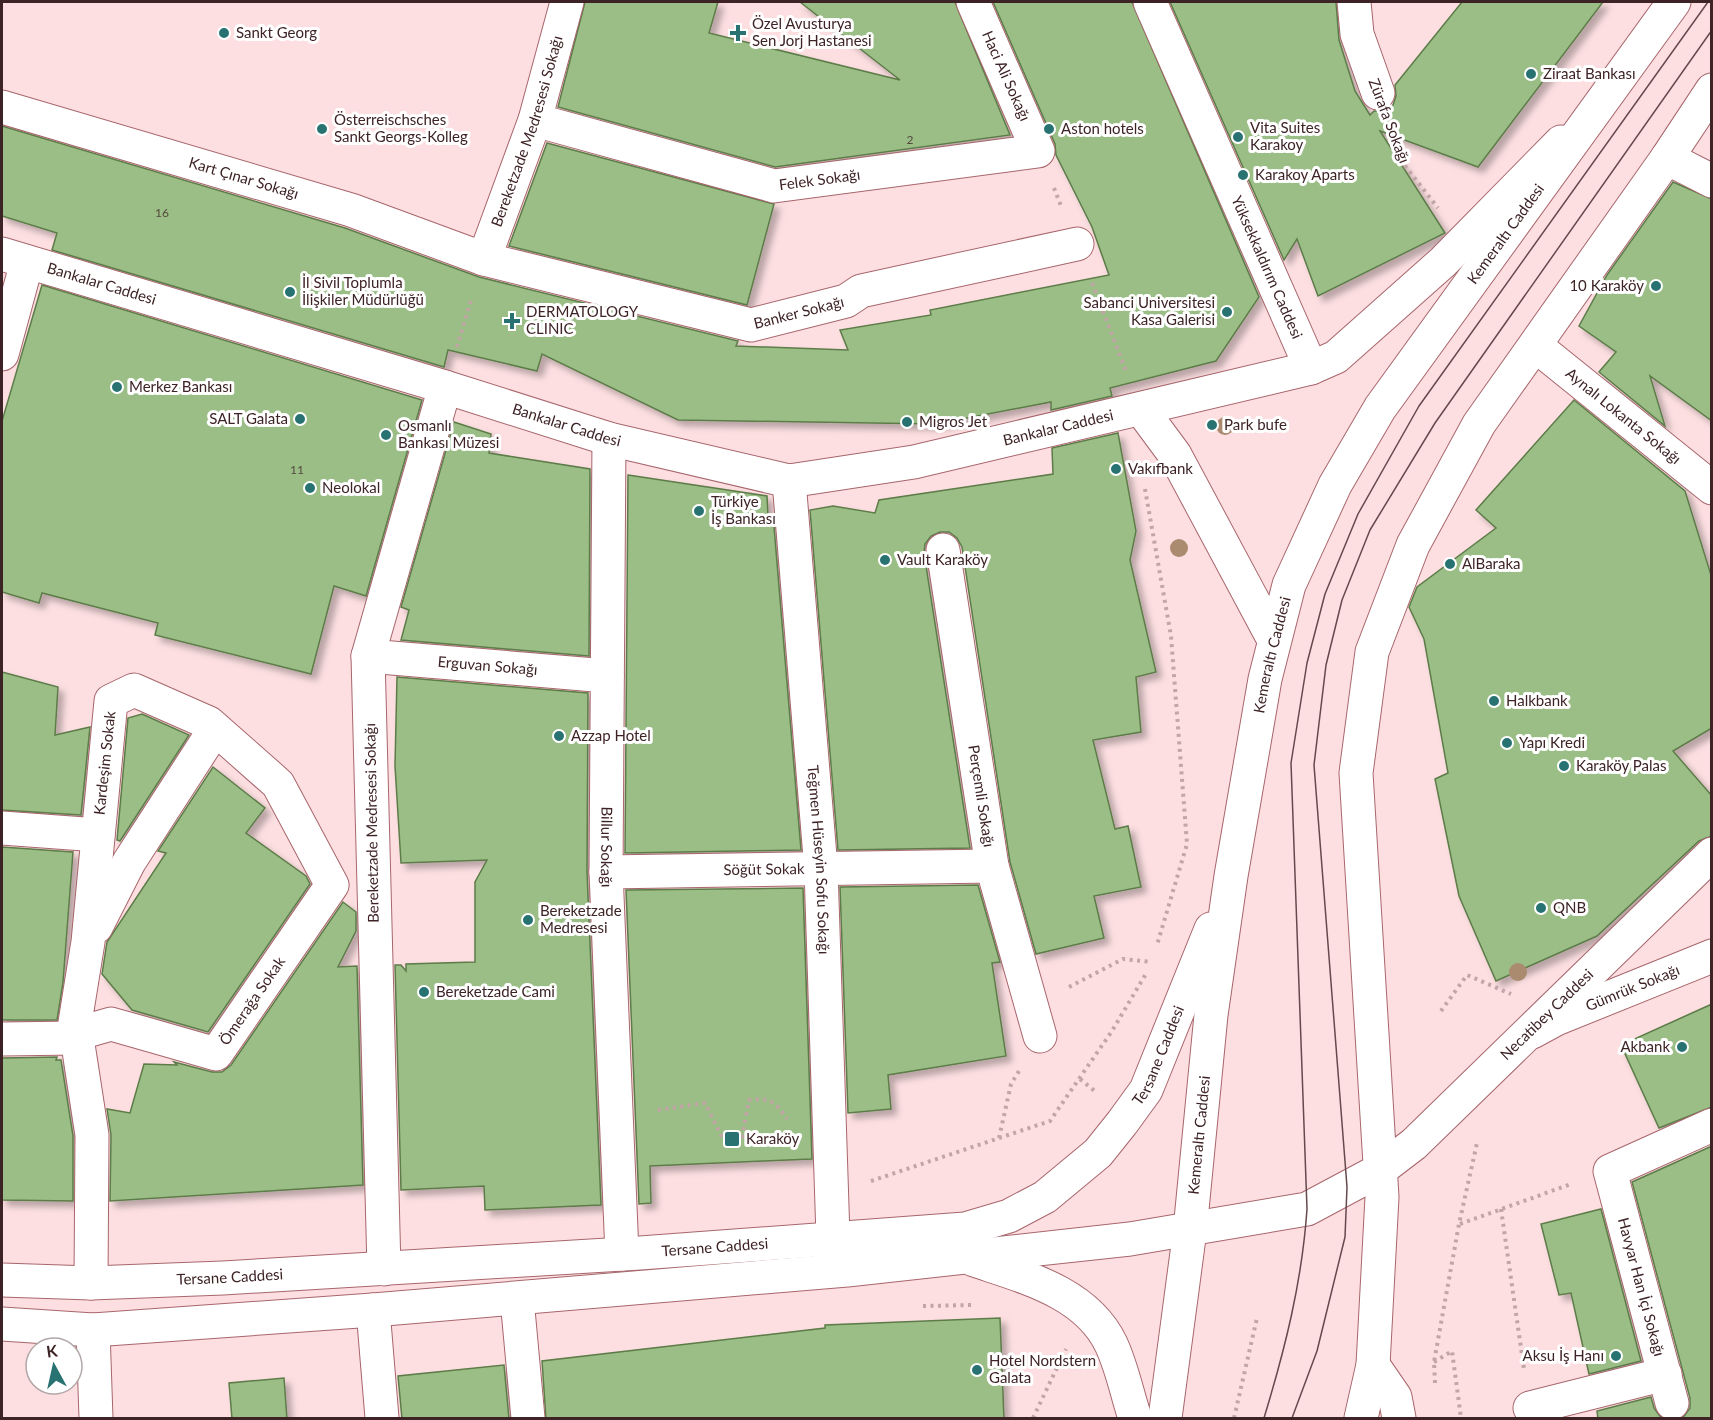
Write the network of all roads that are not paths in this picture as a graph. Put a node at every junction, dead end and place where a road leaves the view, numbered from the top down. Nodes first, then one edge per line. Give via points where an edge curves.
1 (567, 2) edge
2 (973, 2) edge
3 (1150, 2) edge
4 (1354, 2) edge
5 (1674, 2) edge
6 (1712, 90) edge
7 (1378, 93) road end
8 (1604, 101) junction
9 (2, 108) edge
10 (536, 120) junction
11 (1038, 152) joint
12 (1667, 158) junction
13 (1712, 181) edge
14 (1077, 244) dead end
15 (14, 258) edge
16 (484, 259) junction
17 (1536, 346) junction
18 (2, 354) edge
19 (1311, 368) junction
20 (445, 387) junction
21 (1141, 409) junction
22 (609, 439) junction
23 (789, 481) junction
24 (1712, 488) edge
25 (943, 550) dead end
26 (1274, 640) junction
27 (368, 656) junction
28 (607, 676) junction
29 (215, 729) junction
30 (2, 828) edge
31 (98, 835) junction
32 (1712, 854) edge
33 (992, 866) junction
34 (821, 870) junction
35 (606, 872) junction
36 (1230, 876) junction
37 (332, 885) joint
38 (88, 942) junction
39 (1712, 956) edge
40 (75, 1036) junction
41 (1040, 1036) road end
42 (1520, 1038) junction
43 (2, 1039) edge
44 (1712, 1125) edge
45 (1380, 1170) junction
46 (1190, 1230) junction
47 (833, 1237) junction
48 (621, 1254) junction
49 (966, 1258) junction
50 (384, 1269) junction
51 (2, 1280) edge
52 (91, 1282) junction
53 (517, 1299) junction
54 (373, 1310) junction
55 (2, 1324) edge
56 (93, 1330) junction
57 (1373, 1365) junction
58 (1530, 1408) road end
59 (96, 1419) edge
60 (382, 1419) edge
61 (528, 1419) edge
62 (1135, 1419) edge
63 (1165, 1419) edge
64 (1361, 1419) edge
65 (1400, 1419) edge

1 - 10 street, Bereketzade Medresesi Sokağı
2 - 11 street, Haci Ali Sokağı
3 - 19 street, Yüksekkaldırım Caddesi
4 - 7 street, Zürafa Sokağı via 1357,34
5 - 8 street, Kemeraltı Caddesi
6 - 12 street
8 - 19 street, Bankalar Caddesi via 1466,242 1336,357
8 - 26 street, Kemeraltı Caddesi via 1380,408 1335,485 1289,585
9 - 16 street, Kart Çınar Sokağı via 351,210
10 - 11 street, Felek Sokağı via 774,186
10 - 16 street, Bereketzade Medresesi Sokağı
12 - 13 street
12 - 17 street
14 - 16 street, Banker Sokağı via 861,291 846,301 751,325
15 - 18 street
15 - 20 street, Bankalar Caddesi
17 - 24 street, Aynalı Lokanta Sokağı
17 - 45 street via 1479,424 1413,545 1372,652 1356,773
19 - 21 street, Bankalar Caddesi
20 - 22 street, Bankalar Caddesi
20 - 27 street, Bereketzade Medresesi Sokağı
21 - 23 street, Bankalar Caddesi via 914,462
21 - 26 street via 1175,455
22 - 23 street, Bankalar Caddesi
22 - 28 street, Billur Sokağı
23 - 34 street, Teğmen Hüseyin Sofu Sokağı
25 - 33 street, Perçemli Sokağı
26 - 36 street, Kemeraltı Caddesi
27 - 28 street, Erguvan Sokağı
27 - 50 street, Bereketzade Medresesi Sokağı
28 - 35 street, Billur Sokağı
29 - 31 street, Kardeşim Sokak via 134,690 111,701
29 - 37 street, Kardeşim Sokak via 278,784
29 - 38 street, Kardeşim Sokak via 129,861
30 - 31 street
31 - 38 street, Kardeşim Sokak
32 - 42 street, Necatibey Caddesi
33 - 34 street, Söğüt Sokak
33 - 41 street, Perçemli Sokağı
34 - 35 street, Söğüt Sokak
34 - 47 street, Teğmen Hüseyin Sofu Sokağı
35 - 48 street, Billur Sokağı
36 - 46 street, Kemeraltı Caddesi via 1211,1015
36 - 47 street, Tersane Caddesi via 1146,1090 1098,1153 1045,1197 1009,1216 965,1229
37 - 40 street, Ömerağa Sokak via 216,1054 111,1024
38 - 40 street, Kardeşim Sokak
39 - 42 street, Gümrük Sokağı via 1556,1019
40 - 43 street, Ömerağa Sokak
40 - 52 street, Kardeşim Sokak via 92,1135
42 - 45 street, Necatibey Caddesi via 1414,1144
44 - 58 street, Havyar Han İçi Sokağı via 1610,1171 1668,1388
45 - 46 street, Necatibey Caddesi via 1307,1209
45 - 57 street via 1381,1234
46 - 49 street
46 - 63 street, Kemeraltı Caddesi
47 - 48 street, Tersane Caddesi
48 - 50 street, Tersane Caddesi
49 - 53 street
49 - 62 street via 1023,1277 1087,1309 1111,1344
50 - 52 street, Tersane Caddesi
51 - 52 street, Tersane Caddesi
53 - 54 street
53 - 61 street
54 - 56 street
54 - 60 street
55 - 56 street
56 - 59 street
57 - 64 street
57 - 65 street via 1395,1397

